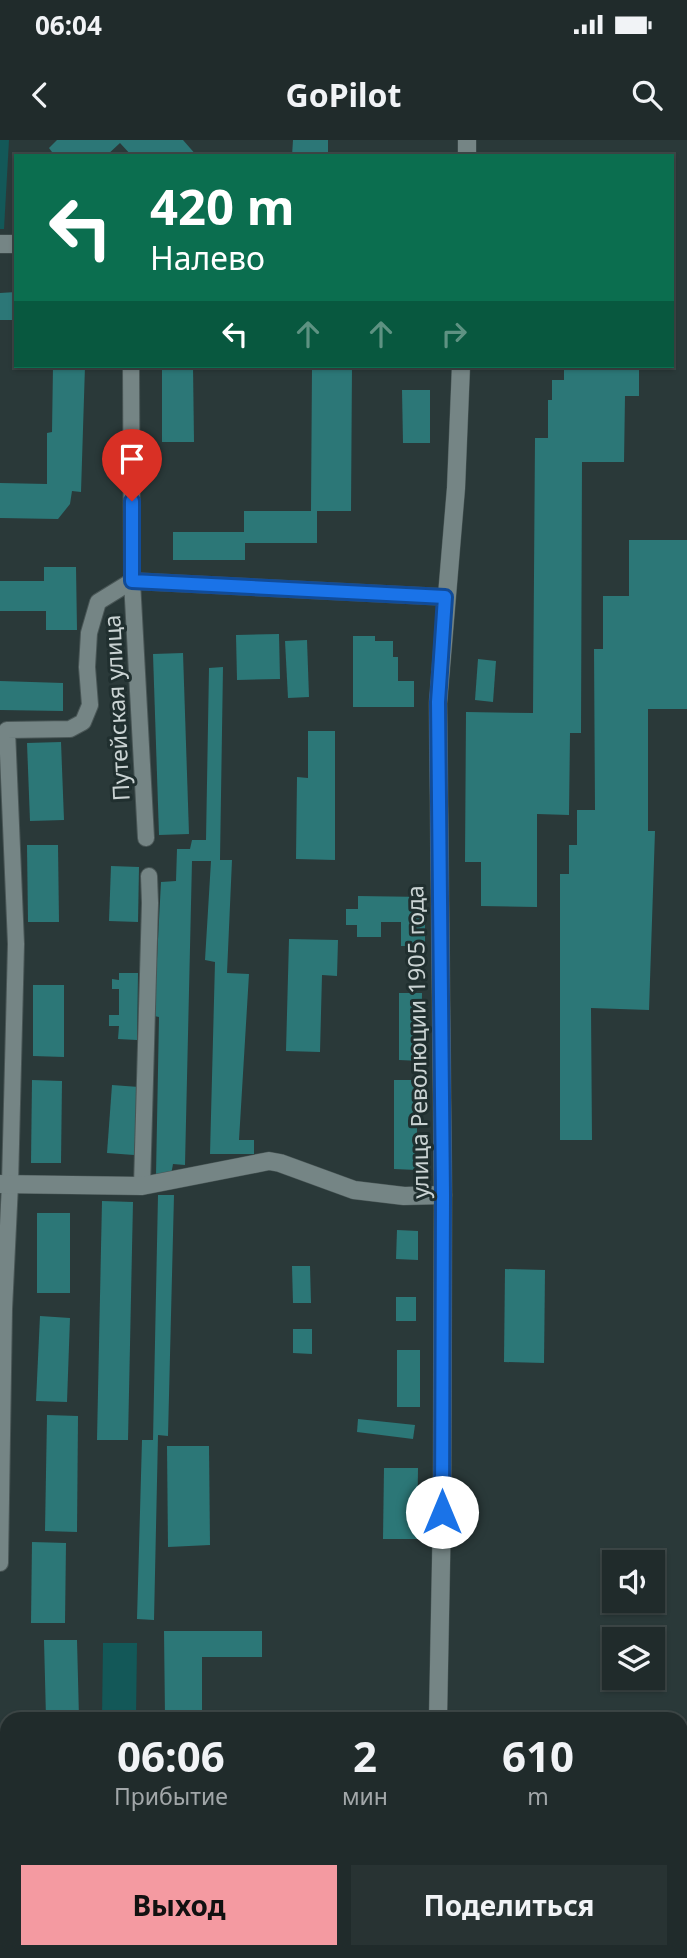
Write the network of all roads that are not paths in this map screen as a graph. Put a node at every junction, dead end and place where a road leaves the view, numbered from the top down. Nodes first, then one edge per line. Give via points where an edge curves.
1 (131, 368) edge
2 (461, 368) edge
3 (132, 581) junction
4 (445, 597) junction
5 (146, 838) dead end
6 (149, 876) dead end
7 (5, 1184) edge
8 (142, 1186) junction
9 (443, 1195) junction
10 (0, 1563) edge
11 (438, 1712) edge

1 - 3 street, Путейская улица
2 - 4 main road, улица Революции 1905 года
3 - 4 street
3 - 5 street, Путейская улица
3 - 7 street via 98,602 89,633 90,705 83,722 70,729 8,730 16,944
4 - 9 main road, улица Революции 1905 года via 438,702
6 - 8 street
7 - 8 main road
7 - 10 street
8 - 9 main road via 269,1161 354,1189 404,1196
9 - 11 main road, улица Революции 1905 года

